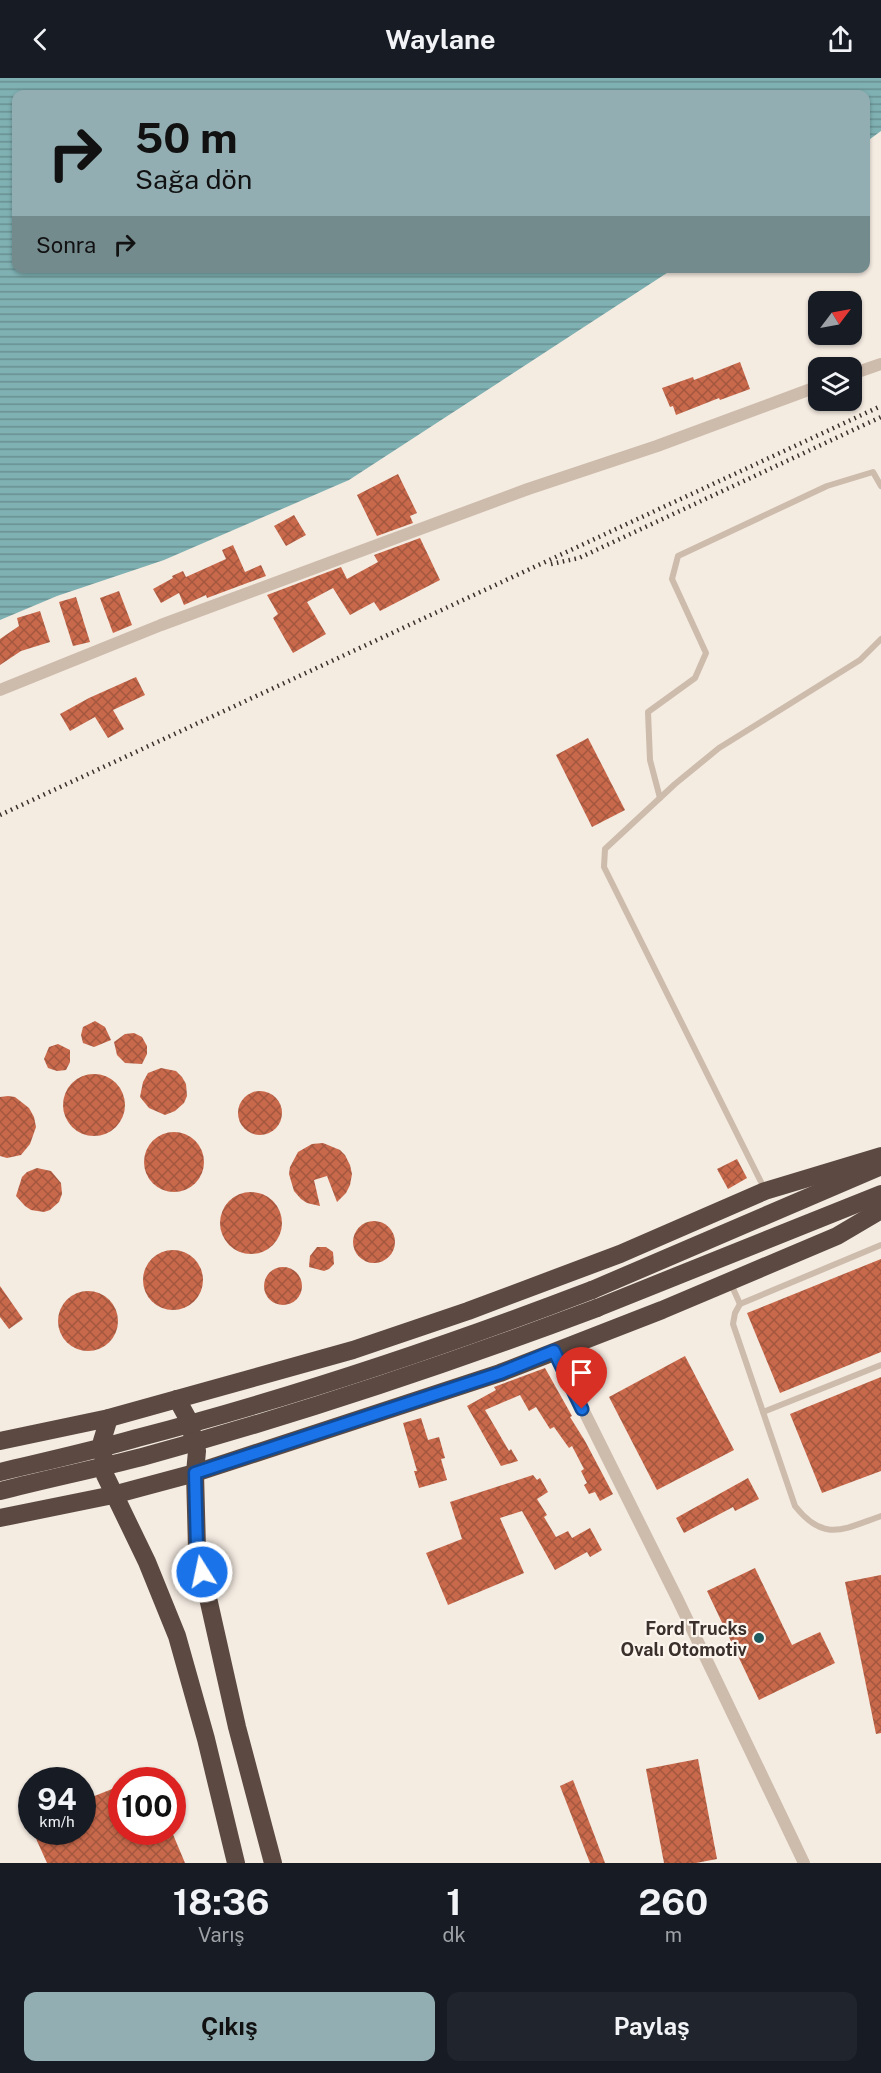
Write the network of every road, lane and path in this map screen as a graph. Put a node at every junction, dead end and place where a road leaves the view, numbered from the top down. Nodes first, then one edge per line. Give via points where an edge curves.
1 (881, 364) edge
2 (862, 371) edge
3 (808, 390) edge
4 (881, 486) edge
5 (881, 639) edge
6 (0, 690) edge
7 (660, 798) junction
8 (881, 1156) edge
9 (881, 1166) edge
10 (765, 1191) junction
11 (881, 1194) edge
12 (881, 1210) edge
13 (881, 1245) edge
14 (730, 1281) junction
15 (740, 1304) junction
16 (554, 1351) junction
17 (881, 1365) edge
18 (177, 1399) junction
19 (763, 1412) junction
20 (109, 1418) junction
21 (0, 1441) edge
22 (0, 1472) edge
23 (195, 1473) junction
24 (0, 1491) edge
25 (113, 1495) junction
26 (881, 1516) edge
27 (0, 1518) edge
28 (236, 1863) edge
29 (273, 1863) edge
30 (803, 1863) edge

1 - 2 street
3 - 6 street via 528,489 162,625
4 - 7 lane via 873,472 827,486 678,556 672,579 706,653 695,678 648,712 650,760
5 - 7 lane via 860,660 719,748
7 - 10 lane via 604,849 604,867
8 - 10 highway
9 - 22 highway, bridge via 592,1290 481,1332 262,1403
10 - 18 highway via 620,1254 468,1311 353,1350
11 - 24 highway, bridge via 480,1352 141,1457
12 - 14 highway via 837,1236
13 - 15 lane
14 - 15 lane
14 - 16 highway
15 - 19 lane via 733,1324
16 - 23 highway via 500,1373
16 - 30 street
17 - 19 lane
18 - 20 highway
18 - 23 highway via 188,1419 197,1451
19 - 26 lane via 795,1506 806,1518 838,1532
20 - 21 highway
20 - 25 highway via 102,1441 105,1475
23 - 25 highway
23 - 29 highway via 197,1549
25 - 27 highway
25 - 28 highway via 147,1562 177,1636

